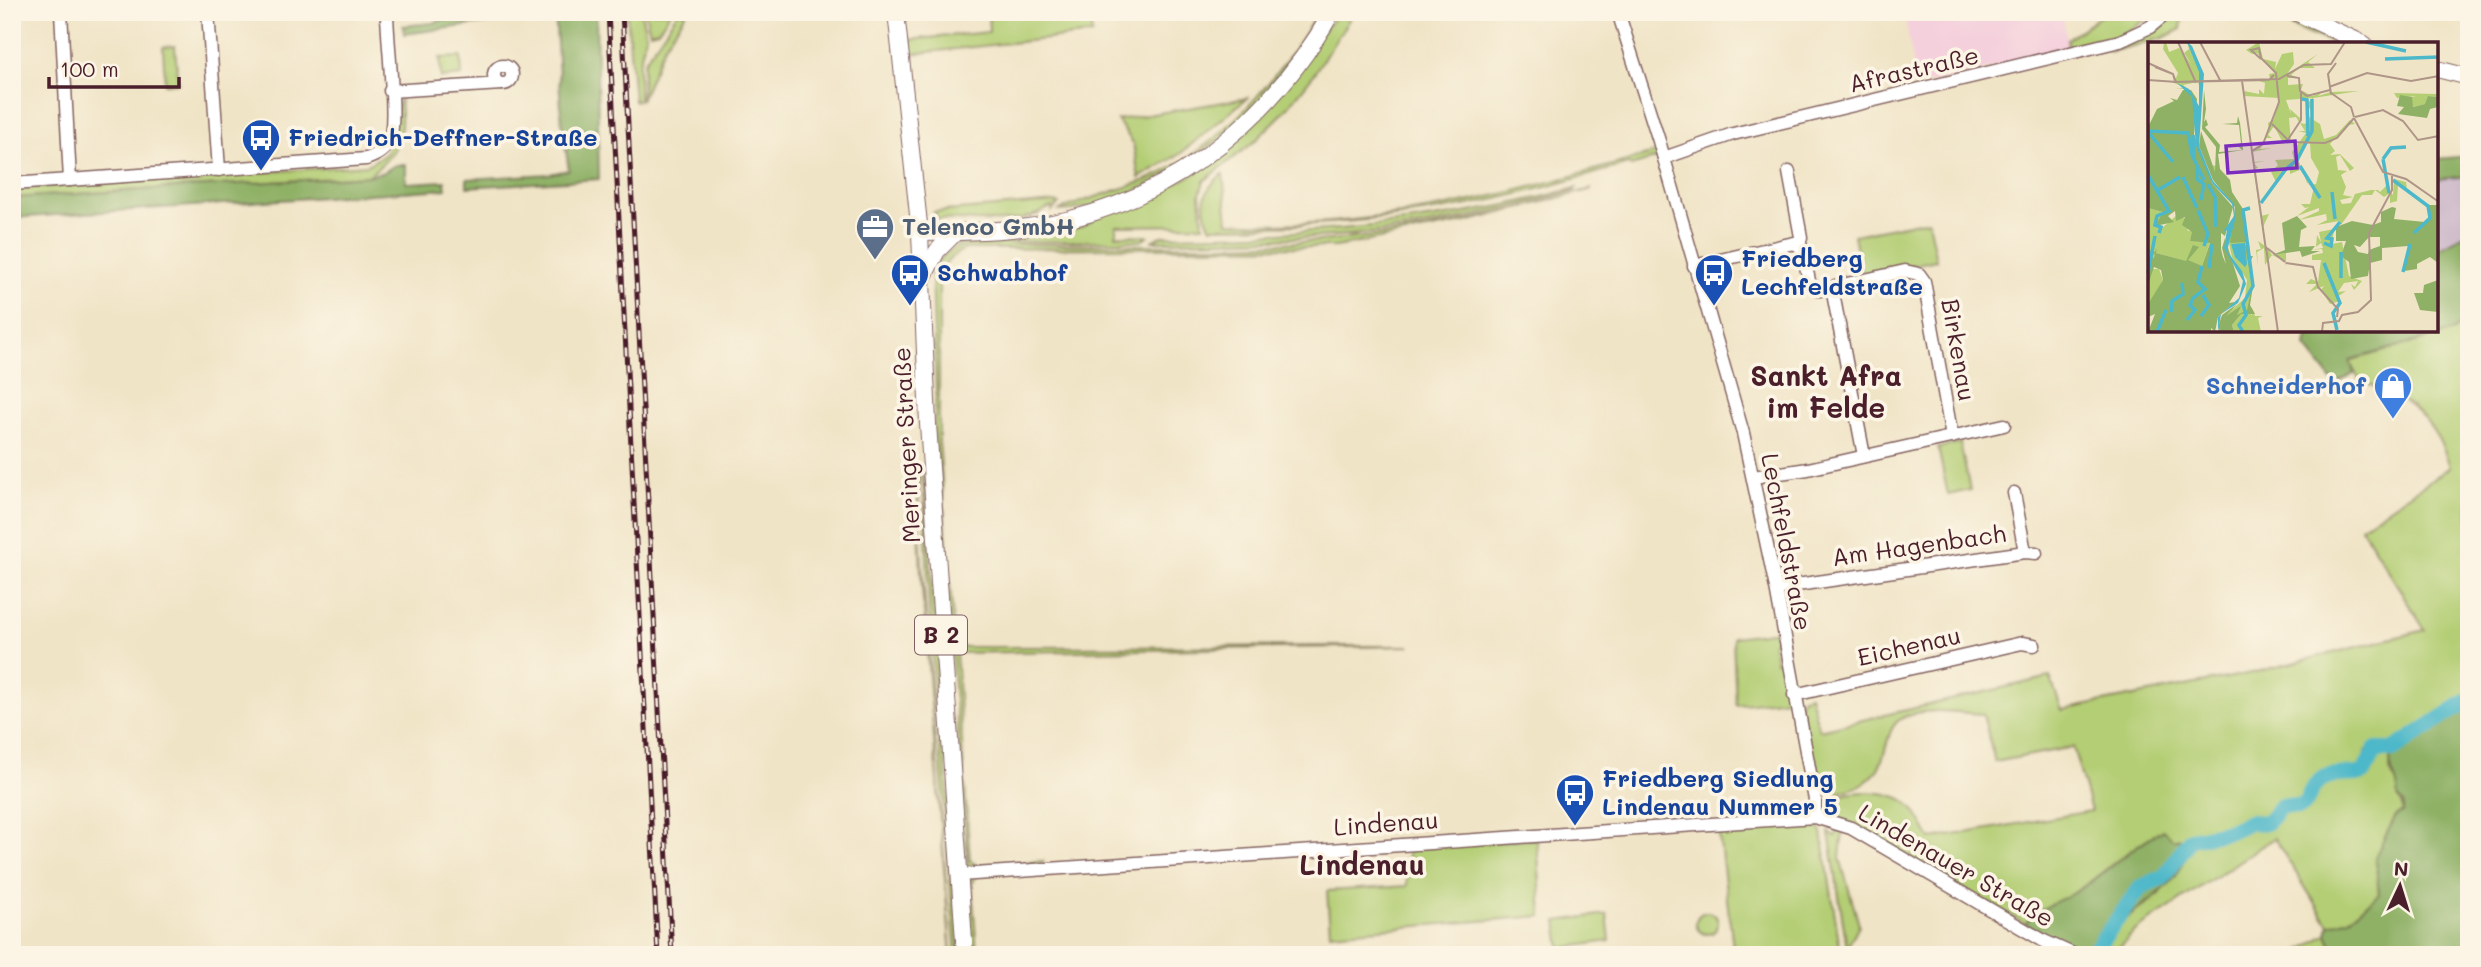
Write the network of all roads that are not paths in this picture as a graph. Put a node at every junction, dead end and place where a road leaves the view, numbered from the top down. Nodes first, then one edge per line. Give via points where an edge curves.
1 (61, 12) edge
2 (208, 12) edge
3 (387, 12) edge
4 (896, 12) edge
5 (1332, 12) edge
6 (1618, 12) edge
7 (2168, 12) edge
8 (2295, 12) edge
9 (2360, 42) edge
10 (2439, 70) edge
11 (2469, 77) edge
12 (502, 84) dead end
13 (390, 91) junction
14 (1664, 158) junction
15 (219, 170) junction
16 (1789, 172) dead end
17 (70, 180) junction
18 (12, 184) edge
19 (956, 232) junction
20 (920, 233) junction
21 (1799, 244) junction
22 (1694, 266) junction
23 (922, 282) junction
24 (1832, 288) junction
25 (2004, 425) dead end
26 (1952, 436) junction
27 (1864, 456) junction
28 (1753, 477) junction
29 (2014, 493) dead end
30 (1776, 588) junction
31 (2034, 645) dead end
32 (1794, 695) junction
33 (1815, 817) junction
34 (960, 875) junction
35 (965, 955) edge
36 (2075, 955) edge

1 - 17 street
2 - 15 street
3 - 13 street
4 - 20 main road, Meringer Straße / B 2
5 - 19 main road via 1264,106 1213,152 1175,178 1092,214 1020,228
6 - 14 street, Lechfeldstraße
7 - 14 street, Afrastraße via 2150,27 2120,41 1733,134
8 - 9 main road
10 - 11 main road
12 - 13 street
13 - 15 street via 392,124 386,148 366,159
14 - 22 street, Lechfeldstraße
15 - 17 street
16 - 21 street
17 - 18 street
19 - 20 main road
19 - 23 main road via 937,251
20 - 23 main road, Meringer Straße / B 2
21 - 22 street
21 - 24 street via 1810,285 1819,290
22 - 28 street, Lechfeldstraße
23 - 34 main road, Meringer Straße / B 2 via 930,466
24 - 26 street, Birkenau via 1913,271 1922,277
24 - 27 street
25 - 26 street
26 - 27 street
27 - 28 street
28 - 30 street, Lechfeldstraße
29 - 30 street, Am Hagenbach via 2031,553
30 - 32 street, Lechfeldstraße
31 - 32 street, Eichenau via 2022,643
32 - 33 street, Lechfeldstraße
33 - 34 street, Lindenau
33 - 36 street, Lindenauer Straße via 1851,828
34 - 35 main road, B 2

